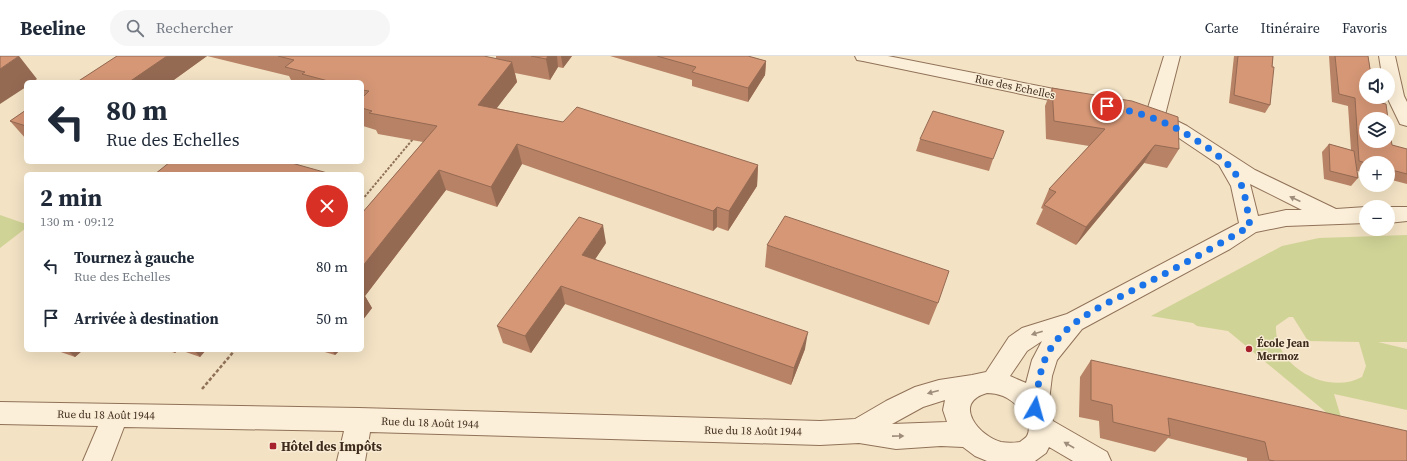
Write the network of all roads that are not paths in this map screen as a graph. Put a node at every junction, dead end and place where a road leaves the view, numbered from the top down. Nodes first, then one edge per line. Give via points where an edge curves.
1 (863, 56) edge
2 (1172, 56) edge
3 (1387, 56) edge
4 (1098, 104) edge
5 (1136, 112) edge
6 (1155, 117) junction
7 (1407, 120) edge
8 (1226, 162) junction
9 (1395, 214) edge
10 (1407, 214) edge
11 (1331, 215) junction
12 (1359, 215) edge
13 (1250, 226) junction
14 (1074, 322) junction
15 (982, 384) junction
16 (0, 413) edge
17 (116, 415) junction
18 (1038, 419) junction
19 (359, 420) junction
20 (859, 431) junction
21 (965, 435) junction
22 (100, 454) edge
23 (1009, 458) edge
24 (351, 461) edge
25 (1097, 461) edge

1 - 4 street, Rue des Echelles
2 - 6 street
3 - 7 street via 1395,96
5 - 6 street
6 - 8 street via 1190,136
11 -> 8 street via 1279,191
8 - 13 street via 1238,178
9 - 10 street
11 - 12 street
11 - 13 street via 1280,218
13 - 14 street
14 -> 15 street via 1034,333 1024,339
14 - 18 street via 1052,346 1045,359 1040,374
15 - 18 street via 1005,385 1017,391 1027,399
15 -> 20 street, Rue du 18 Août 1944 via 924,395
15 - 21 street via 960,396 956,411
16 - 17 street, Rue du 18 Août 1944
17 - 19 street, Rue du 18 Août 1944
17 - 22 street
18 - 23 street via 1040,438 1031,450
25 -> 18 street
19 - 20 street, Rue du 18 Août 1944 via 820,433
19 - 24 street
20 -> 21 street, Rue du 18 Août 1944 via 896,437
21 - 23 street via 978,447

